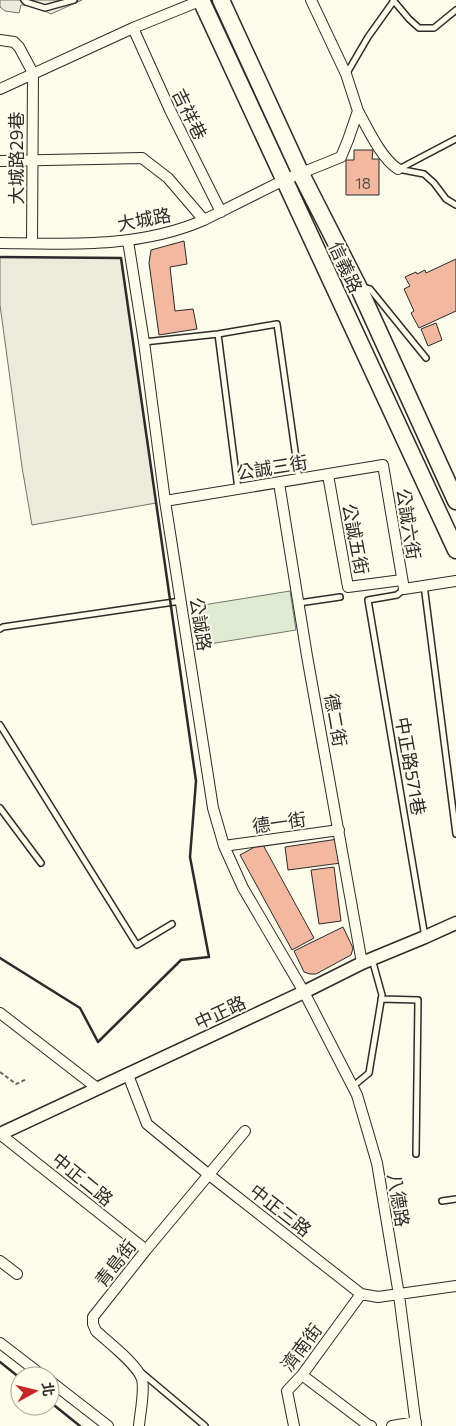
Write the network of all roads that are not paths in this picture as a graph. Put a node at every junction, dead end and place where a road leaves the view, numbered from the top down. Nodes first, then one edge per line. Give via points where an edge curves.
1 (24, 0) edge
2 (74, 0) edge
3 (202, 0) edge
4 (220, 0) edge
5 (311, 0) edge
6 (393, 1) edge
7 (456, 10) edge
8 (133, 28) junction
9 (0, 40) edge
10 (33, 73) junction
11 (346, 74) junction
12 (0, 89) edge
13 (358, 111) junction
14 (456, 139) edge
15 (0, 161) edge
16 (33, 161) junction
17 (398, 169) junction
18 (301, 174) junction
19 (284, 180) junction
20 (456, 205) edge
21 (221, 212) junction
22 (204, 220) junction
23 (128, 241) junction
24 (0, 243) edge
25 (32, 243) junction
26 (358, 286) junction
27 (218, 334) junction
28 (144, 342) junction
29 (426, 358) dead end
30 (383, 465) joint
31 (328, 474) junction
32 (299, 479) junction
33 (279, 483) junction
34 (238, 490) junction
35 (165, 501) junction
36 (456, 501) edge
37 (449, 517) edge
38 (456, 550) edge
39 (456, 581) edge
40 (403, 584) junction
41 (424, 585) junction
42 (340, 597) dead end
43 (181, 601) junction
44 (299, 603) junction
45 (0, 629) edge
46 (0, 725) edge
47 (0, 808) edge
48 (340, 830) junction
49 (456, 834) edge
50 (224, 846) junction
51 (42, 863) dead end
52 (456, 923) edge
53 (172, 924) dead end
54 (425, 937) junction
55 (367, 961) junction
56 (304, 992) junction
57 (381, 999) junction
58 (0, 1013) edge
59 (128, 1075) junction
60 (352, 1087) junction
61 (97, 1088) junction
62 (245, 1131) dead end
63 (0, 1134) edge
64 (416, 1154) dead end
65 (208, 1174) junction
66 (456, 1199) edge
67 (442, 1201) dead end
68 (146, 1250) junction
69 (0, 1261) edge
70 (17, 1274) dead end
71 (456, 1286) edge
72 (361, 1294) junction
73 (399, 1295) junction
74 (0, 1343) edge
75 (30, 1366) edge
76 (137, 1369) junction
77 (302, 1375) junction
78 (60, 1389) edge
79 (416, 1424) edge
80 (108, 1426) edge
81 (139, 1426) edge
82 (205, 1426) edge
83 (294, 1426) edge
84 (371, 1426) edge
85 (392, 1426) edge

1 - 2 lane via 45,8
3 - 8 street
3 - 19 main road, 信義路
4 - 18 main road, 信義路
5 - 11 street
6 - 7 lane via 419,28 434,28
6 - 11 lane
8 - 10 street
8 - 21 street, 吉祥巷
9 - 10 street via 14,42 19,47
10 - 12 street
10 - 16 street, 大城路29巷
11 - 13 street
13 - 17 street via 374,140
13 - 18 street, 大城路 via 341,157
14 - 17 lane
15 - 16 street
16 - 22 street via 142,158 168,178
16 - 25 street, 大城路29巷
17 - 20 lane via 424,174 446,200
18 - 19 street, 大城路
18 - 26 main road, 信義路
19 - 21 street, 大城路
19 - 37 main road, 信義路
21 - 22 street, 大城路
22 - 23 street, 大城路 via 192,226
23 - 25 street, 大城路
23 - 28 street, 公誠路
24 - 25 street, 大城路
26 - 29 lane via 370,289
26 - 36 main road, 信義路
27 - 28 lane
27 - 32 lane via 277,324
27 - 34 lane
28 - 35 street, 公誠路
30 - 31 street, 公誠三街
30 - 40 street, 公誠六街
31 - 32 street, 公誠三街
31 - 40 street, 公誠五街 via 348,587
32 - 33 street, 公誠三街
33 - 34 street, 公誠三街
33 - 44 street, 德二街
34 - 35 street, 公誠三街
35 - 43 street, 公誠路
37 - 38 main road, 信義路
39 - 41 street
40 - 41 street
40 - 54 lane, 中正路571巷 via 397,595 368,600
41 - 49 lane
42 - 44 lane
43 - 45 lane
43 - 50 street, 公誠路 via 213,808
44 - 48 street, 德二街
46 - 53 lane via 137,945
47 - 51 lane
48 - 50 street, 德一街
48 - 55 street, 德二街
50 - 56 street, 公誠路 via 243,888
52 - 54 street, 中正路
54 - 55 street, 中正路
55 - 56 street, 中正路
55 - 57 lane via 382,994
56 - 59 street, 中正路
56 - 60 street, 八德路
57 - 60 lane via 369,1073
57 - 64 lane via 418,1000
58 - 61 street
59 - 61 street, 中正路
59 - 65 street, 中正三路 via 147,1124
60 - 73 street, 八德路 via 377,1163
61 - 63 street, 中正路
62 - 65 street, 青島街
63 - 68 street, 中正二路
65 - 68 street, 青島街
65 - 72 street, 中正三路
66 - 67 lane
68 - 76 street, 青島街 via 93,1317 96,1331
69 - 70 street
71 - 73 street
72 - 73 street via 378,1297
72 - 77 street, 濟南街
73 - 79 street, 八德路
74 - 75 street
76 - 81 street via 142,1380
76 - 82 lane
77 - 83 street, 濟南街 via 287,1391
77 - 84 street
78 - 80 street
79 - 85 street

